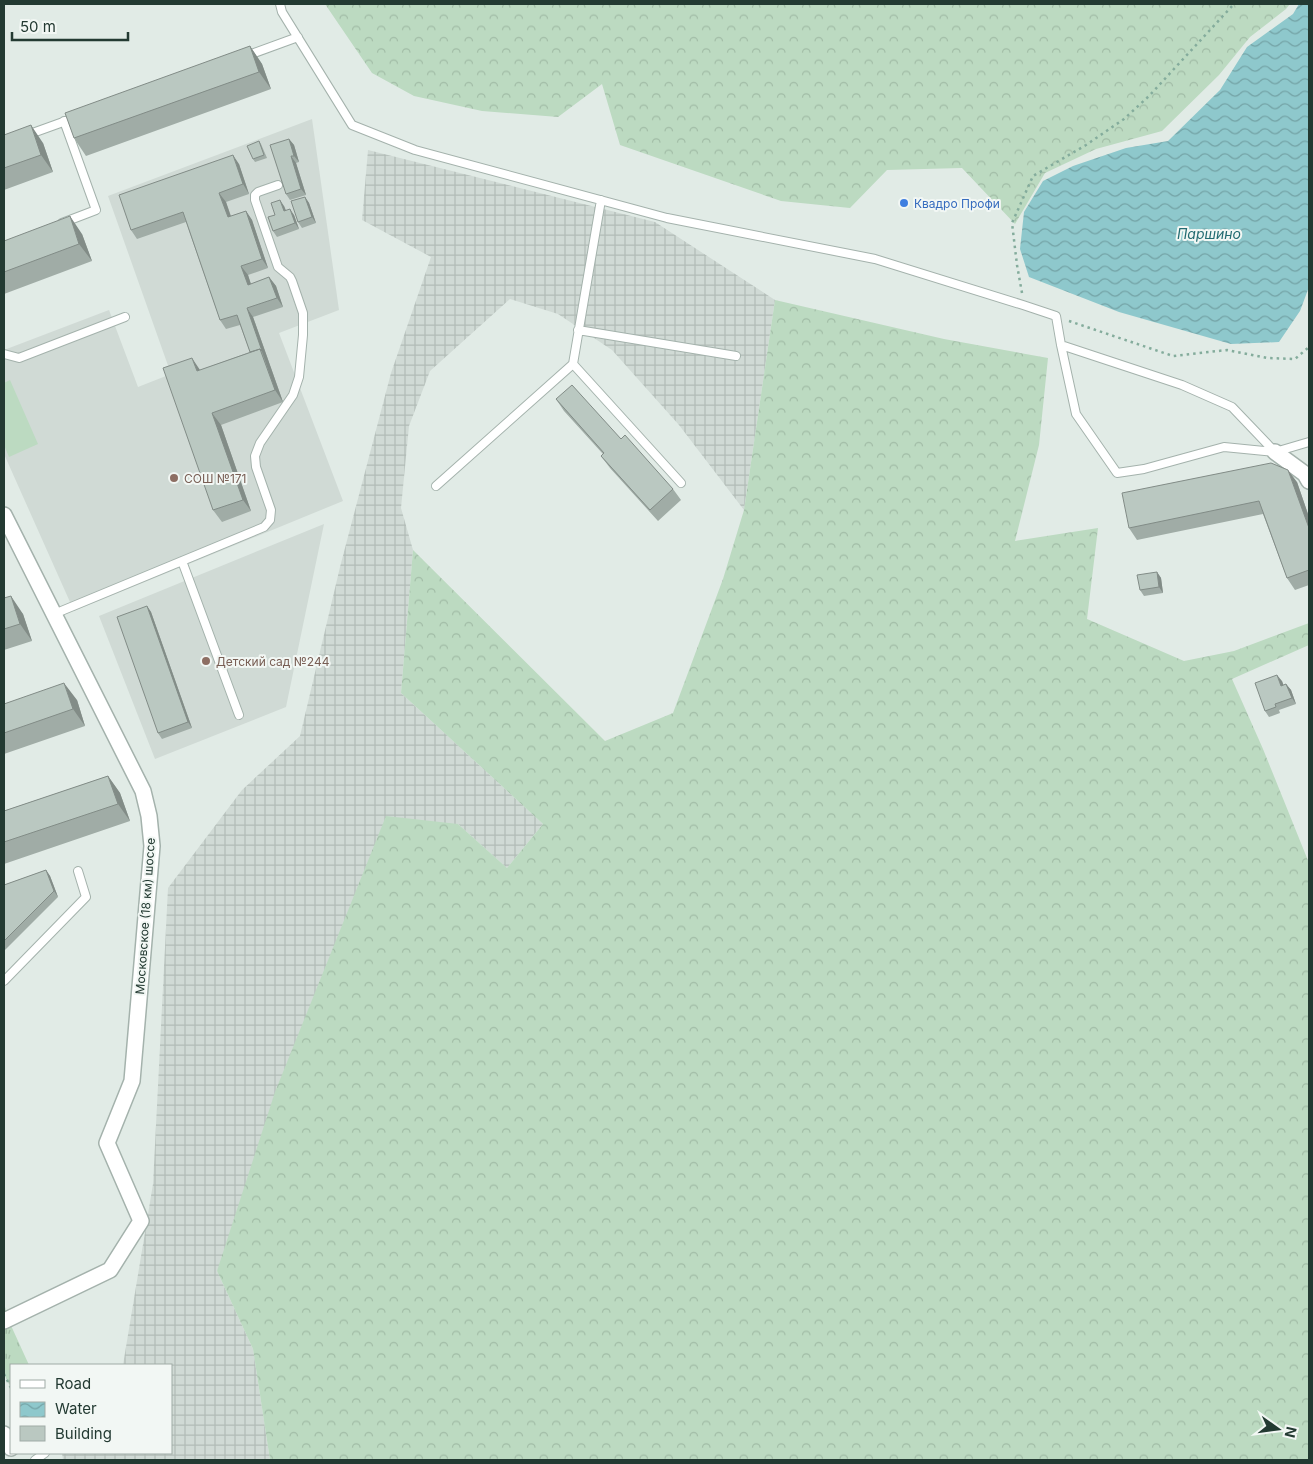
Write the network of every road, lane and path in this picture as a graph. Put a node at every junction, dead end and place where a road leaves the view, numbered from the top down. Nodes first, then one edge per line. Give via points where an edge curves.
1 (280, 4) edge
2 (1234, 4) edge
3 (298, 37) junction
4 (242, 57) edge
5 (82, 115) edge
6 (64, 121) junction
7 (21, 137) edge
8 (278, 185) dead end
9 (601, 200) junction
10 (50, 227) edge
11 (1023, 305) junction
12 (1056, 316) junction
13 (125, 317) dead end
14 (578, 330) junction
15 (1061, 345) junction
16 (1309, 347) edge
17 (4, 354) edge
18 (736, 356) dead end
19 (573, 364) junction
20 (1309, 442) edge
21 (1275, 452) junction
22 (1309, 481) edge
23 (681, 483) dead end
24 (436, 486) dead end
25 (4, 515) edge
26 (182, 560) junction
27 (54, 614) junction
28 (239, 715) dead end
29 (78, 872) dead end
30 (4, 981) edge
31 (4, 1321) edge
32 (4, 1374) edge
33 (10, 1386) edge
34 (4, 1434) edge
35 (10, 1446) edge

1 - 3 lane
2 - 11 path via 1149,96 1124,118 1033,176 1012,223
3 - 4 lane
3 - 9 lane via 352,125 415,150
5 - 6 lane
6 - 7 lane
6 - 10 lane via 96,210
8 - 26 lane via 258,192 255,200 278,267 292,281 303,313 304,335 299,377 293,395 260,443 255,456 271,510 270,520 264,527
9 - 11 lane via 667,218 875,259
9 - 14 lane
11 - 12 lane
12 - 15 lane
12 - 16 path via 1174,356 1226,350 1267,358 1295,359
13 - 17 lane via 19,358
14 - 18 lane
14 - 19 lane
15 - 21 lane via 1182,385 1232,407
15 - 21 lane via 1076,414 1117,473 1224,448
19 - 23 lane
19 - 24 lane
20 - 21 lane
21 - 22 street via 1305,474
25 - 27 street, Московское (18 км) шоссе
26 - 27 lane
26 - 28 lane
27 - 31 street, Московское (18 км) шоссе via 143,791 149,816 152,846 132,1081 106,1143 141,1221 110,1270
29 - 30 lane via 86,897
32 - 33 path
34 - 35 street

